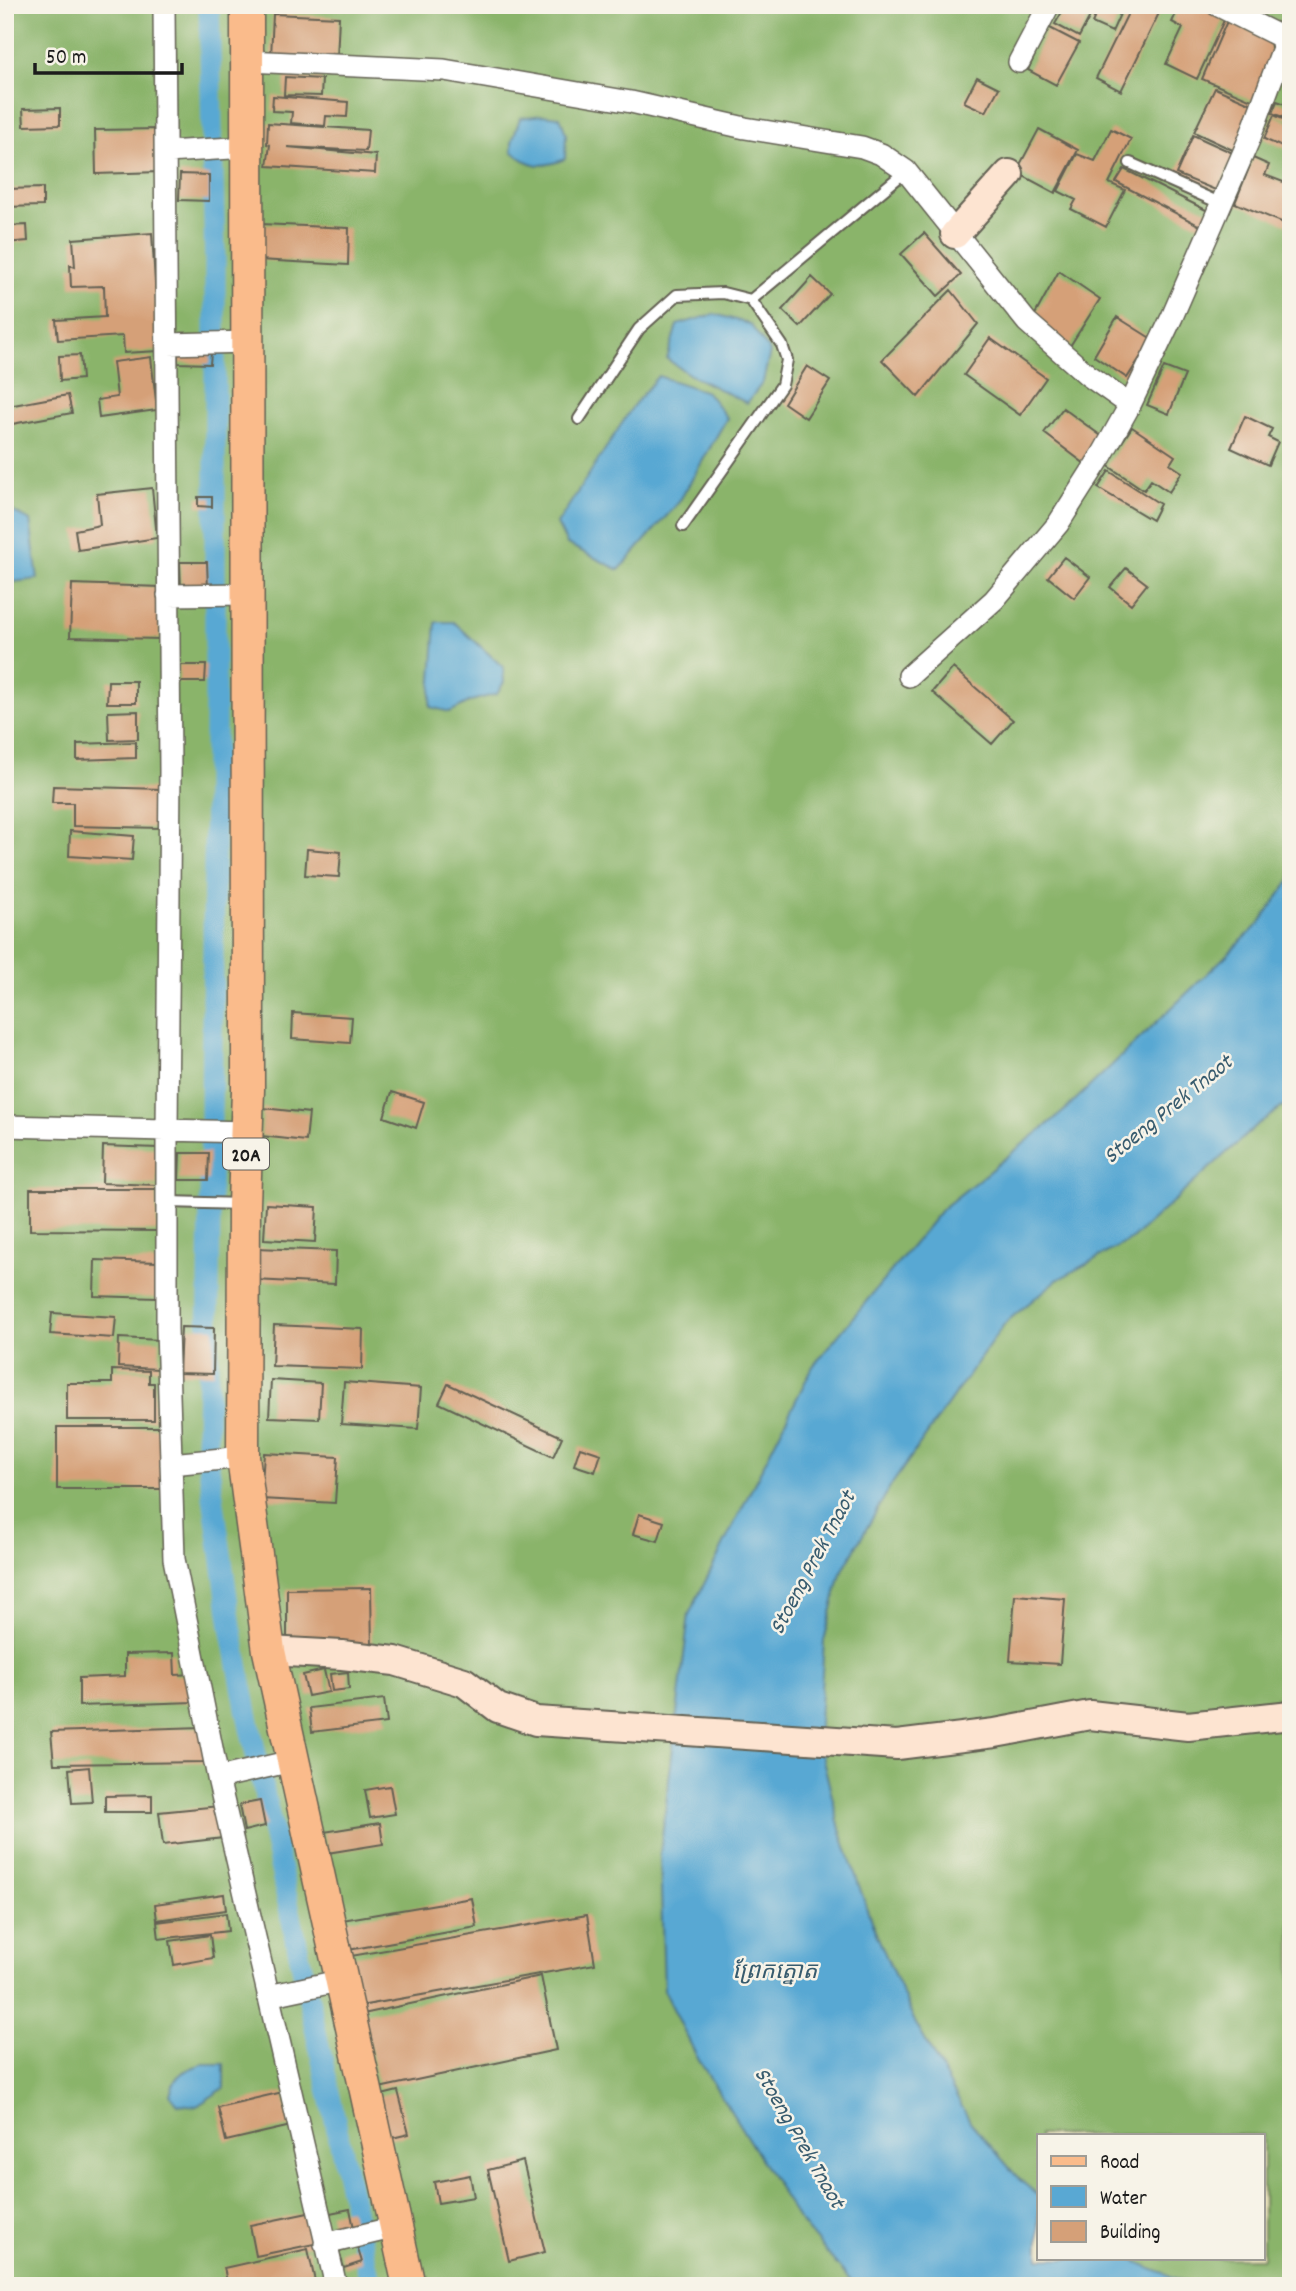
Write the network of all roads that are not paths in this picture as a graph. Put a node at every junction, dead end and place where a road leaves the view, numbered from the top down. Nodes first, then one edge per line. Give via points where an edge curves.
1 (164, 5) edge
2 (247, 5) edge
3 (1049, 5) edge
4 (1217, 5) edge
5 (247, 61) junction
6 (1019, 62) dead end
7 (247, 147) junction
8 (167, 152) junction
9 (1130, 163) dead end
10 (906, 171) junction
11 (1009, 174) dead end
12 (1222, 204) junction
13 (955, 234) junction
14 (751, 300) junction
15 (233, 343) junction
16 (177, 344) junction
17 (1130, 405) junction
18 (579, 419) dead end
19 (683, 526) dead end
20 (248, 594) junction
21 (168, 595) junction
22 (909, 676) dead end
23 (5, 1126) edge
24 (174, 1132) junction
25 (247, 1132) junction
26 (177, 1202) junction
27 (230, 1203) junction
28 (231, 1458) junction
29 (179, 1464) junction
30 (269, 1651) junction
31 (1291, 1714) edge
32 (283, 1763) junction
33 (227, 1776) junction
34 (343, 1980) junction
35 (268, 1996) junction
36 (396, 2227) junction
37 (325, 2244) junction
38 (336, 2286) edge
39 (409, 2286) edge

1 - 8 street
2 - 5 main road, 20A
3 - 6 street
4 - 12 street via 1281,37 1283,48
5 - 7 main road, 20A
5 - 10 street via 444,70 862,147
7 - 8 street
7 - 15 main road, 20A
8 - 16 street
9 - 12 lane
10 - 13 street
10 - 14 lane
11 - 13 street
12 - 17 street
13 - 17 street via 1027,322
14 - 18 lane via 723,293 677,295 639,330
14 - 19 lane via 782,345 787,360 782,385
15 - 16 street
15 - 20 main road, 20A
16 - 21 street
17 - 22 street via 1058,524 994,600
20 - 21 street
20 - 25 main road, 20A
21 - 24 street
23 - 24 street
24 - 25 street
24 - 26 street
25 - 27 main road, 20A
26 - 27 lane
26 - 29 street via 167,1329
27 - 28 main road, 20A
28 - 29 street
28 - 30 main road, 20A
29 - 33 street via 174,1559
30 - 31 street via 395,1661 464,1682 498,1708 536,1721 897,1745 1090,1715 1188,1726
30 - 32 main road, 20A
32 - 33 street
32 - 34 main road, 20A
33 - 35 street
34 - 35 street
34 - 36 main road, 20A
35 - 37 street
36 - 37 street
36 - 39 main road, 20A
37 - 38 street

